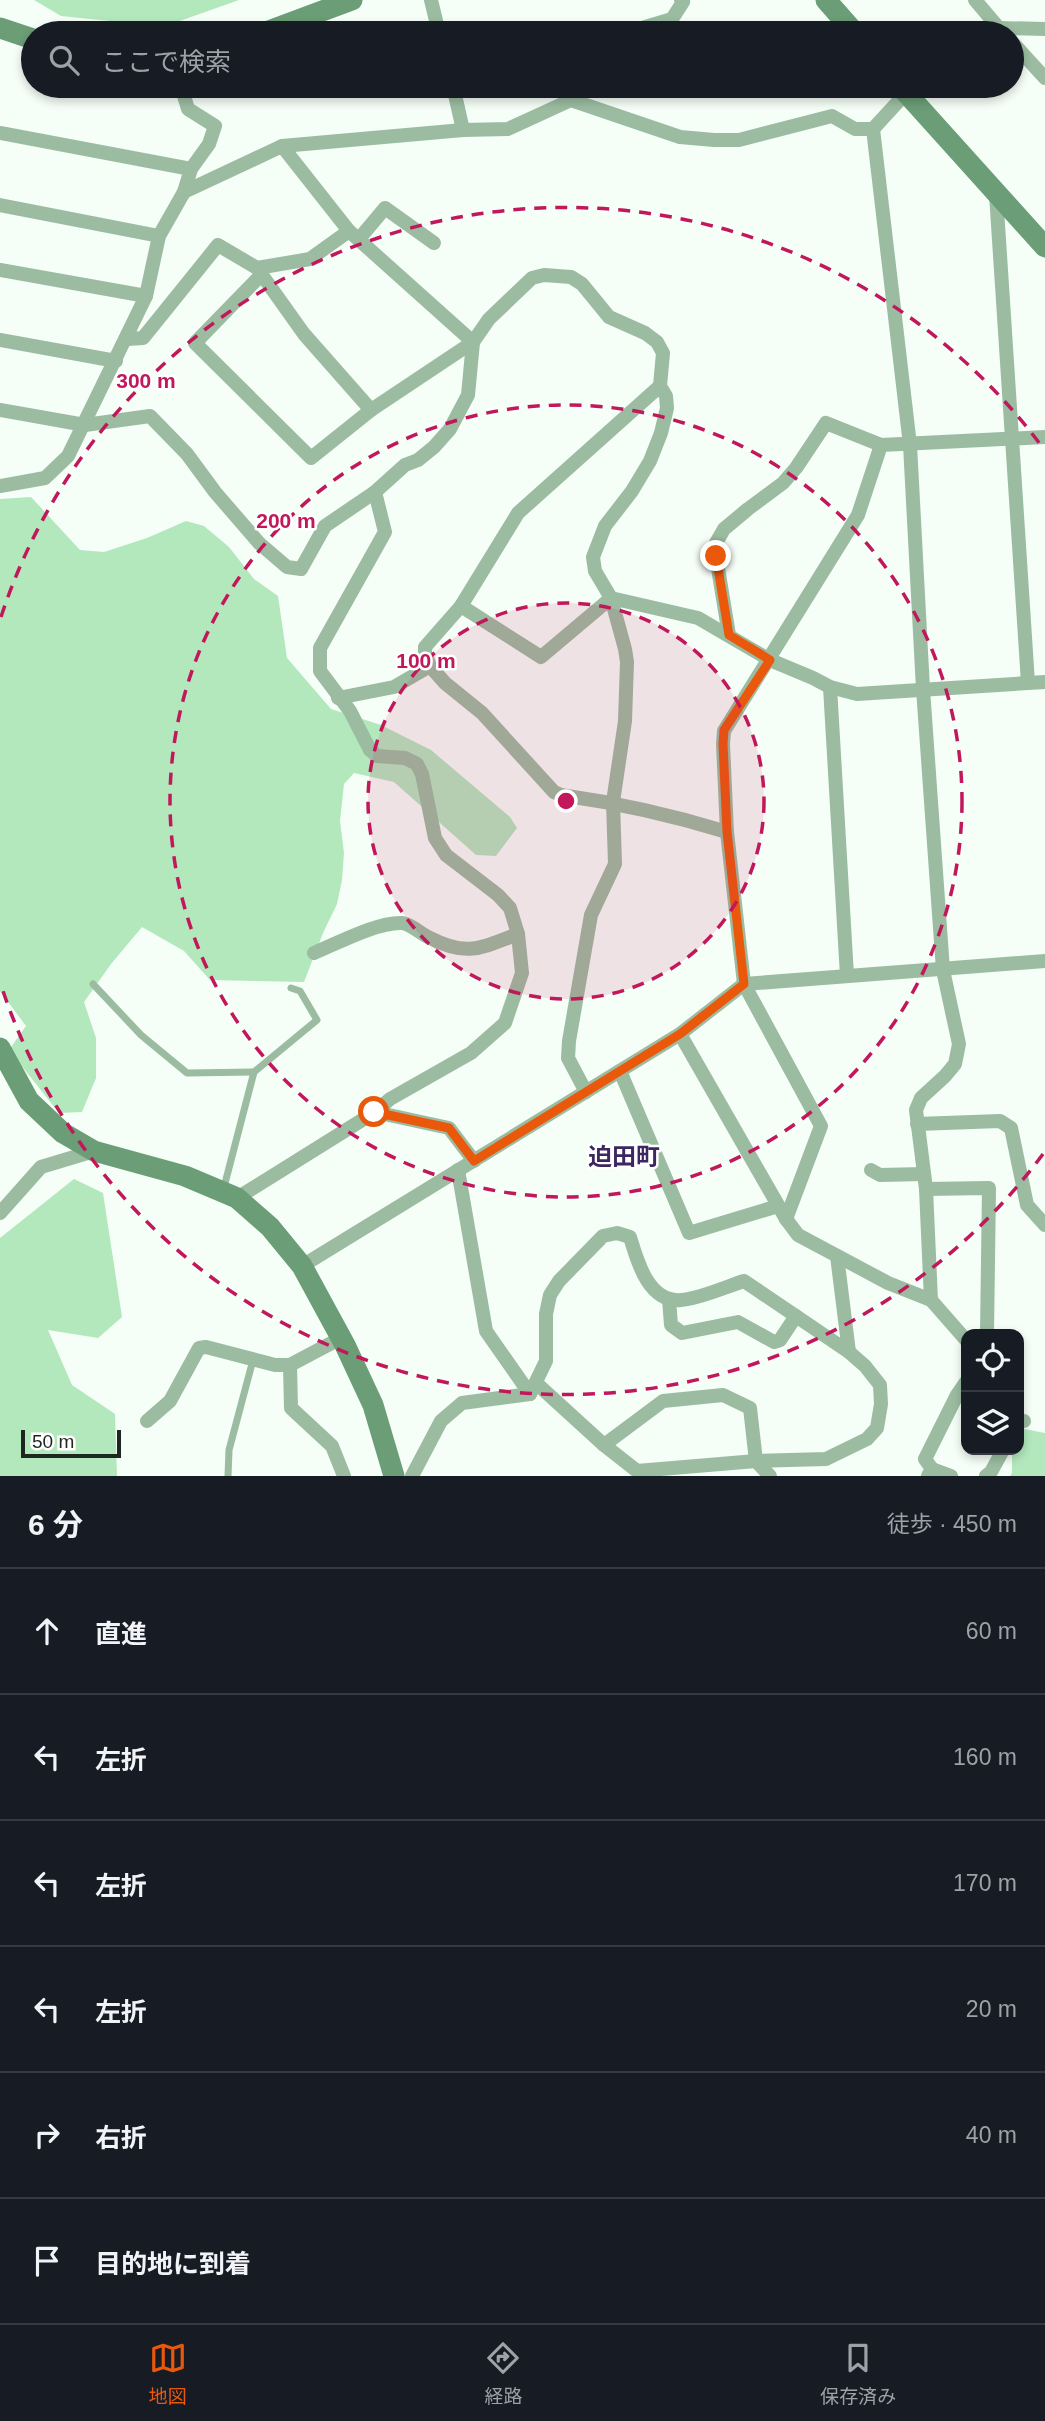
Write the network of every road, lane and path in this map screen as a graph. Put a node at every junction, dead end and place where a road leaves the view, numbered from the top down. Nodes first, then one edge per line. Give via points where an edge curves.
1 (352, 0) edge
2 (431, 0) edge
3 (681, 0) edge
4 (826, 0) edge
5 (975, 0) edge
6 (295, 21) edge
7 (436, 21) edge
8 (665, 21) edge
9 (844, 21) edge
10 (990, 21) edge
11 (0, 27) edge
12 (1045, 29) edge
13 (1024, 30) edge
14 (21, 35) edge
15 (1024, 55) edge
16 (1045, 78) edge
17 (185, 98) edge
18 (456, 98) edge
19 (899, 98) edge
20 (916, 98) edge
21 (873, 129) junction
22 (463, 130) junction
23 (0, 133) edge
24 (282, 146) junction
25 (191, 169) junction
26 (184, 191) junction
27 (996, 194) junction
28 (0, 205) edge
29 (354, 235) junction
30 (159, 236) junction
31 (434, 243) dead end
32 (1045, 247) edge
33 (0, 270) edge
34 (259, 271) junction
35 (146, 296) junction
36 (127, 339) junction
37 (0, 340) edge
38 (473, 342) junction
39 (116, 361) junction
40 (660, 386) junction
41 (0, 410) edge
42 (371, 410) junction
43 (85, 425) junction
44 (1045, 437) edge
45 (1012, 439) junction
46 (881, 445) junction
47 (910, 445) junction
48 (0, 486) edge
49 (374, 492) junction
50 (611, 598) junction
51 (461, 606) junction
52 (729, 635) junction
53 (770, 660) junction
54 (430, 666) junction
55 (1045, 682) edge
56 (1028, 683) junction
57 (830, 687) junction
58 (923, 690) junction
59 (338, 698) junction
60 (613, 802) junction
61 (727, 832) junction
62 (518, 934) junction
63 (314, 953) dead end
64 (1045, 963) edge
65 (943, 970) junction
66 (847, 976) junction
67 (93, 984) dead end
68 (744, 984) junction
69 (291, 988) dead end
70 (680, 1034) junction
71 (0, 1048) edge
72 (620, 1071) junction
73 (254, 1072) junction
74 (586, 1092) junction
75 (374, 1112) junction
76 (917, 1124) junction
77 (94, 1151) junction
78 (474, 1161) junction
79 (458, 1170) junction
80 (871, 1170) dead end
81 (925, 1181) junction
82 (230, 1195) junction
83 (778, 1206) junction
84 (0, 1213) edge
85 (786, 1219) junction
86 (1045, 1225) edge
87 (837, 1256) junction
88 (302, 1266) junction
89 (669, 1299) junction
90 (931, 1300) junction
91 (796, 1316) junction
92 (987, 1329) edge
93 (961, 1334) edge
94 (341, 1338) junction
95 (849, 1352) junction
96 (253, 1359) junction
97 (290, 1364) junction
98 (533, 1389) junction
99 (961, 1389) edge
100 (148, 1420) dead end
101 (604, 1445) junction
102 (1000, 1455) edge
103 (756, 1461) junction
104 (930, 1473) edge
105 (228, 1476) edge
106 (344, 1476) edge
107 (394, 1476) edge
108 (412, 1476) edge
109 (770, 1476) edge
110 (951, 1476) edge
111 (986, 1476) edge

1 - 6 street
2 - 7 street
3 - 8 street via 672,19
4 - 9 street
5 - 10 street
11 - 14 street
12 - 13 street
15 - 16 street
17 - 25 street via 188,109 215,126 209,144
18 - 22 street
19 - 21 street
20 - 27 street
21 - 22 street via 855,129 832,116 739,139 680,137 571,100 508,130
21 - 47 street
22 - 24 street
23 - 25 street
24 - 26 street
24 - 29 street
25 - 26 street
26 - 30 street
27 - 32 street
27 - 45 street
28 - 30 street
29 - 31 street via 385,208
29 - 34 street via 310,259
29 - 38 street
30 - 35 street
33 - 35 street
34 - 36 street via 218,245 144,338
34 - 42 street via 304,334
34 - 42 street via 195,342 311,458
35 - 36 street
36 - 39 street
37 - 39 street
38 - 40 street via 489,319 532,278 571,277 608,317 657,342 663,353
38 - 42 street
38 - 49 street via 468,395 450,429 434,447
39 - 43 street
40 - 50 street via 667,408 650,461 605,526 593,557
40 - 51 street via 518,513
41 - 43 street
43 - 48 street via 68,456 45,478
43 - 49 street via 150,416 259,543 287,567 301,569 325,526
44 - 45 street
45 - 47 street
45 - 56 street
46 - 47 street
46 - 52 street via 826,424 783,483 724,530 716,543 716,556
46 - 53 street via 858,515
47 - 58 street
49 - 59 street via 385,532 320,648 320,671
50 - 51 street via 541,657
50 - 52 street via 698,618
50 - 60 street via 627,663 625,721
51 - 54 street via 425,647
52 - 53 street
53 - 57 street
53 - 61 street via 724,730
54 - 59 street via 394,687
54 - 60 street via 482,713 554,792
55 - 56 street
56 - 58 street
57 - 58 street via 857,694
57 - 66 street
58 - 65 street
59 - 62 street via 377,756 405,758 417,764 435,838 452,861 510,908
60 - 61 street
60 - 74 street via 615,864 591,915 569,1041 568,1058
61 - 68 street
62 - 63 street via 479,948 456,950 404,923 383,925
62 - 75 street via 522,973 505,1023 471,1053
64 - 65 street
65 - 66 street
65 - 76 street via 960,1044 955,1064 921,1098
66 - 68 street
67 - 73 lane via 141,1035 187,1073
68 - 70 street
68 - 85 street via 821,1126
69 - 73 lane via 299,990 317,1020
70 - 72 street
70 - 83 street
71 - 77 street via 29,1101 63,1133
72 - 74 street
72 - 83 street via 689,1233
73 - 82 lane
74 - 78 street
75 - 78 street via 449,1128
75 - 82 street
76 - 81 street
76 - 86 street via 1007,1124 1027,1205
77 - 82 street via 185,1176
77 - 84 street via 41,1167
78 - 79 street
79 - 88 street
79 - 98 street via 486,1331
80 - 81 street
81 - 90 street
81 - 92 street via 989,1188
82 - 88 street via 270,1227
83 - 85 street
85 - 87 street via 799,1235
87 - 90 street
87 - 95 street
88 - 94 street
89 - 91 street via 681,1300 744,1281
89 - 91 street via 671,1325 682,1333 738,1322 774,1342
89 - 98 street via 644,1276 631,1237 603,1236 550,1295 546,1362
90 - 93 street
91 - 95 street
94 - 97 street
94 - 107 street via 373,1405
95 - 103 street via 880,1385 877,1428 867,1439 826,1459
96 - 97 street
96 - 100 street via 199,1348 170,1401
96 - 105 lane via 229,1450
97 - 106 street via 291,1408 332,1446
98 - 101 street
98 - 108 street via 462,1403 441,1421
99 - 104 street via 925,1459
101 - 103 street via 637,1471
101 - 103 street via 663,1401 723,1395 750,1408
102 - 111 street
103 - 109 street
104 - 110 street

